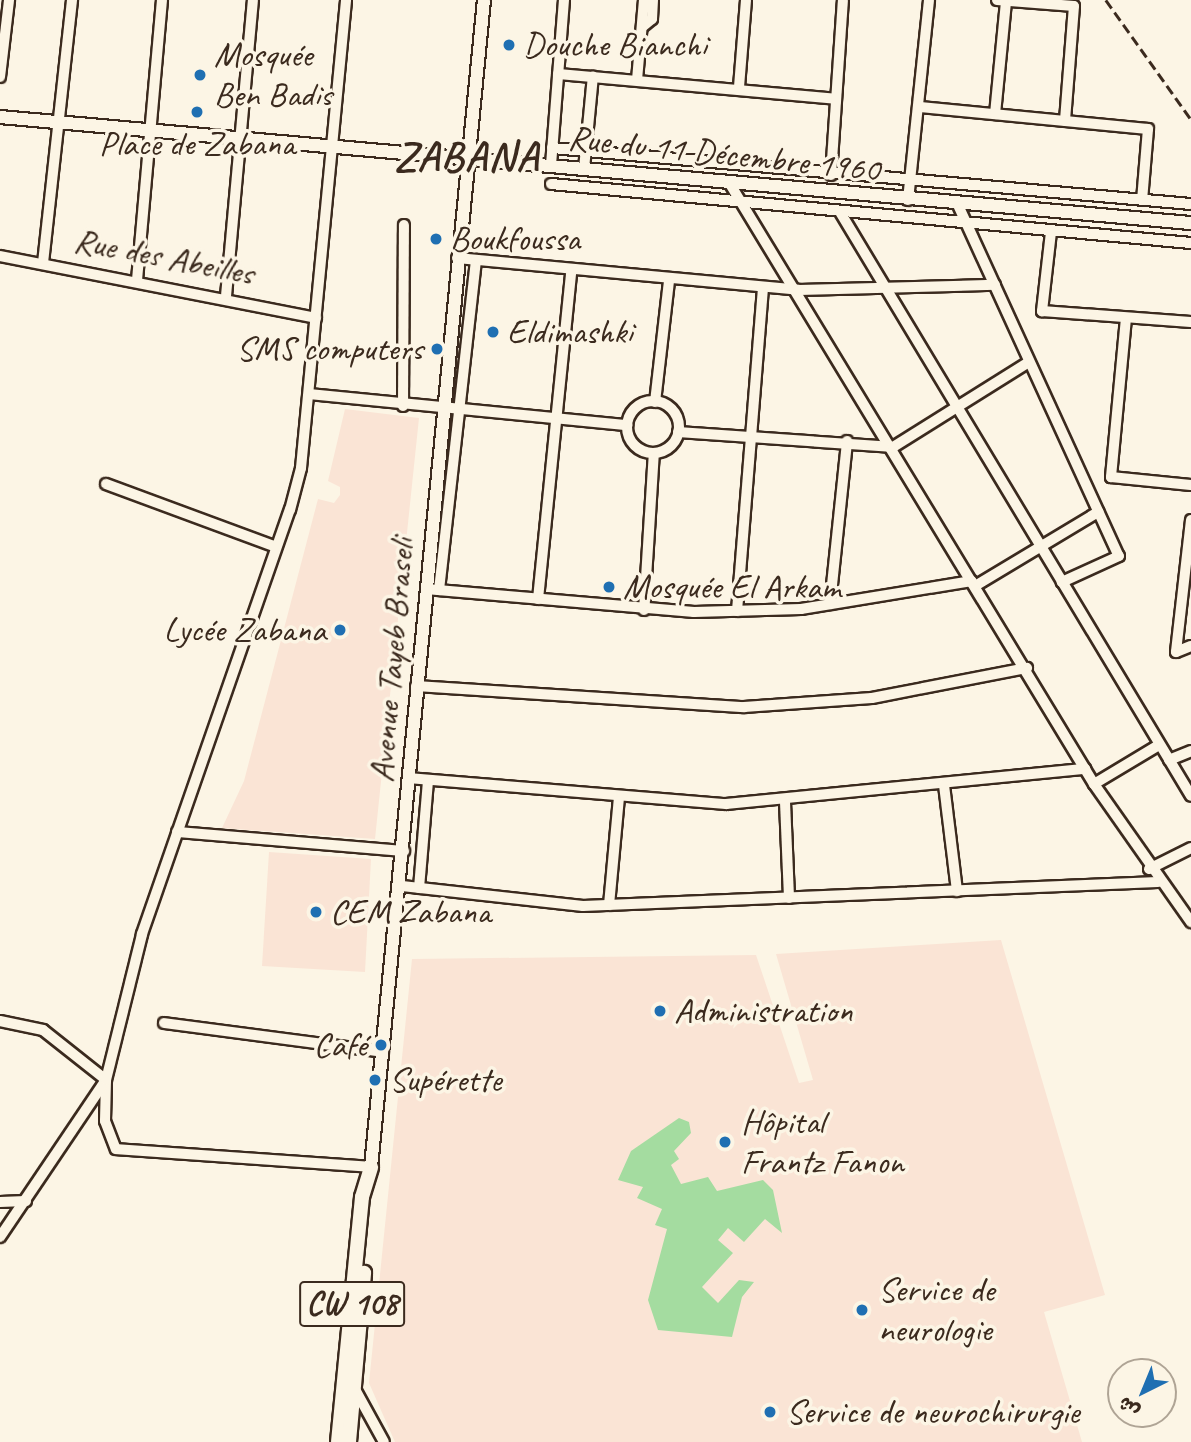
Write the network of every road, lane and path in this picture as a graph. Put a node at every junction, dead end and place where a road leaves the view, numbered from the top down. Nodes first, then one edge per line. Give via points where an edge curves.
1 (9, 0) edge
2 (72, 0) edge
3 (162, 0) edge
4 (253, 0) edge
5 (345, 0) edge
6 (484, 0) edge
7 (564, 0) edge
8 (645, 0) edge
9 (653, 0) edge
10 (746, 0) edge
11 (843, 0) edge
12 (929, 0) edge
13 (1002, 1) edge
14 (642, 27) junction
15 (558, 74) junction
16 (593, 76) junction
17 (0, 77) edge
18 (638, 80) junction
19 (739, 87) junction
20 (836, 99) junction
21 (920, 107) junction
22 (995, 114) junction
23 (0, 117) edge
24 (58, 120) junction
25 (1065, 121) junction
26 (153, 128) junction
27 (242, 136) junction
28 (335, 145) junction
29 (552, 148) junction
30 (585, 150) junction
31 (469, 159) junction
32 (551, 165) junction
33 (584, 169) junction
34 (831, 175) junction
35 (910, 181) junction
36 (551, 184) dead end
37 (730, 184) junction
38 (908, 200) junction
39 (1142, 200) junction
40 (1191, 204) edge
41 (747, 205) junction
42 (958, 205) junction
43 (841, 212) junction
44 (1191, 223) edge
45 (967, 224) junction
46 (404, 225) dead end
47 (1051, 232) junction
48 (1191, 243) edge
49 (0, 256) edge
50 (457, 258) junction
51 (476, 261) junction
52 (43, 263) junction
53 (571, 272) junction
54 (137, 280) junction
55 (669, 281) junction
56 (995, 285) junction
57 (763, 288) junction
58 (882, 289) junction
59 (799, 290) junction
60 (226, 296) junction
61 (316, 318) junction
62 (1126, 318) junction
63 (1191, 323) edge
64 (1029, 362) junction
65 (309, 394) junction
66 (655, 402) junction
67 (403, 406) junction
68 (443, 409) junction
69 (462, 410) junction
70 (958, 410) junction
71 (553, 418) junction
72 (627, 425) junction
73 (678, 432) junction
74 (752, 435) junction
75 (847, 440) junction
76 (893, 447) junction
77 (654, 453) junction
78 (106, 484) dead end
79 (1191, 485) edge
80 (1098, 512) junction
81 (1191, 520) edge
82 (1039, 546) junction
83 (276, 547) junction
84 (1062, 582) junction
85 (973, 584) junction
86 (433, 590) junction
87 (538, 599) junction
88 (830, 604) junction
89 (644, 610) junction
90 (737, 611) junction
91 (1191, 646) edge
92 (1027, 668) junction
93 (416, 686) junction
94 (1159, 745) junction
95 (1191, 751) edge
96 (1169, 760) junction
97 (1085, 769) junction
98 (408, 778) junction
99 (428, 780) junction
100 (1094, 783) junction
101 (944, 785) junction
102 (1191, 796) edge
103 (620, 797) junction
104 (785, 802) junction
105 (177, 832) junction
106 (1191, 848) edge
107 (404, 851) junction
108 (1149, 869) junction
109 (1157, 882) junction
110 (401, 886) junction
111 (419, 888) junction
112 (957, 891) junction
113 (789, 898) junction
114 (609, 905) junction
115 (1191, 922) edge
116 (0, 1020) edge
117 (164, 1023) dead end
118 (383, 1052) junction
119 (106, 1080) junction
120 (87, 1108) junction
121 (105, 1121) junction
122 (371, 1167) junction
123 (26, 1201) junction
124 (0, 1202) edge
125 (0, 1237) edge
126 (351, 1383) junction
127 (338, 1442) edge
128 (349, 1442) edge
129 (384, 1442) edge

1 - 17 street
2 - 24 street
3 - 26 street
4 - 27 street
5 - 28 street
6 - 31 main road, CW 108
7 - 15 street
8 - 14 street
9 - 14 street via 652,19
10 - 19 street
11 - 20 street
12 - 21 street
13 - 22 street
13 - 25 street via 1074,6
14 - 18 street
15 - 16 street
15 - 29 street
16 - 18 street
16 - 30 street
18 - 19 street
19 - 20 street
20 - 34 street
21 - 22 street
21 - 35 street
22 - 25 street
23 - 24 main road, Rue du 11 Décembre 1960
24 - 26 main road, Rue du 11 Décembre 1960
24 - 52 street
25 - 39 street via 1148,129
26 - 27 main road, Rue du 11 Décembre 1960
26 - 54 street
27 - 28 main road, Rue du 11 Décembre 1960
27 - 60 street
28 - 31 main road, Rue du 11 Décembre 1960
28 - 61 street
29 - 30 street
29 - 32 street
30 - 33 street
30 - 34 street
31 - 32 main road, Rue du 11 Décembre 1960
31 - 50 main road, Avenue Tayeb Braseli / CW 108
32 - 33 main road, Rue du 11 Décembre 1960
33 - 37 main road, Rue du 11 Décembre 1960
34 - 35 street
35 - 38 street
35 - 39 street
36 - 41 street
37 - 38 main road, Rue du 11 Décembre 1960
37 - 41 street
38 - 42 main road, Rue du 11 Décembre 1960
39 - 40 street
41 - 43 street
41 - 59 street
42 - 44 main road, Rue du 11 Décembre 1960
42 - 45 street
43 - 45 street
43 - 58 street
45 - 47 street
45 - 56 street
46 - 67 street
47 - 48 street
47 - 62 street via 1042,311
49 - 52 street, Rue des Abeilles
50 - 51 street
50 - 68 main road, Avenue Tayeb Braseli / CW 108
51 - 53 street
51 - 69 street
52 - 54 street, Rue des Abeilles
53 - 55 street
53 - 71 street
54 - 60 street, Rue des Abeilles
55 - 57 street
55 - 66 street
56 - 58 street
56 - 64 street
57 - 59 street
57 - 74 street
58 - 59 street
58 - 70 street
59 - 76 street
60 - 61 street, Rue des Abeilles
61 - 65 street
62 - 63 street
62 - 79 street via 1111,477
64 - 70 street
64 - 80 street
65 - 67 street
65 - 83 street via 301,468
66 - 72 street via 633,410
66 - 73 street via 673,412
67 - 68 street
68 - 69 street
68 - 86 main road, Avenue Tayeb Braseli / CW 108
69 - 71 street
69 - 86 street
70 - 76 street
70 - 82 street
71 - 72 street
71 - 87 street
72 - 77 street via 631,442
73 - 74 street
73 - 77 street via 670,447
74 - 75 street
74 - 90 street
75 - 76 street
75 - 88 street
76 - 85 street
77 - 89 street
78 - 83 street
80 - 82 street
80 - 84 street via 1119,556
81 - 91 street via 1176,652
82 - 84 street
82 - 85 street
83 - 105 street
84 - 94 street
85 - 88 street
85 - 92 street
86 - 87 street
86 - 93 main road, Avenue Tayeb Braseli / CW 108
87 - 89 street
88 - 90 street
89 - 90 street
92 - 93 street via 912,692 783,706 672,706
92 - 97 street
93 - 98 main road, Avenue Tayeb Braseli / CW 108
94 - 96 street
94 - 100 street
95 - 96 street
96 - 102 street
97 - 100 street
97 - 101 street
98 - 99 street
98 - 107 main road, Avenue Tayeb Braseli / CW 108
99 - 103 street
99 - 111 street
100 - 108 street
101 - 104 street
101 - 112 street
103 - 104 street
103 - 114 street
104 - 113 street
105 - 107 street
105 - 119 street via 142,934
106 - 108 street
107 - 110 main road, Avenue Tayeb Braseli / CW 108
108 - 109 street
109 - 112 street
109 - 115 street
110 - 111 street
110 - 118 main road, Avenue Tayeb Braseli / CW 108
111 - 114 street
112 - 113 street
113 - 114 street
116 - 119 street via 43,1031
117 - 118 street
118 - 122 main road, Avenue Tayeb Braseli / CW 108
119 - 120 street
119 - 121 street
120 - 121 street
120 - 123 street
121 - 122 street via 109,1142 127,1151
122 - 126 highway, CW 108
123 - 124 street
123 - 125 street
126 - 127 highway, CW 108
126 - 128 highway, CW 108
126 - 129 street

